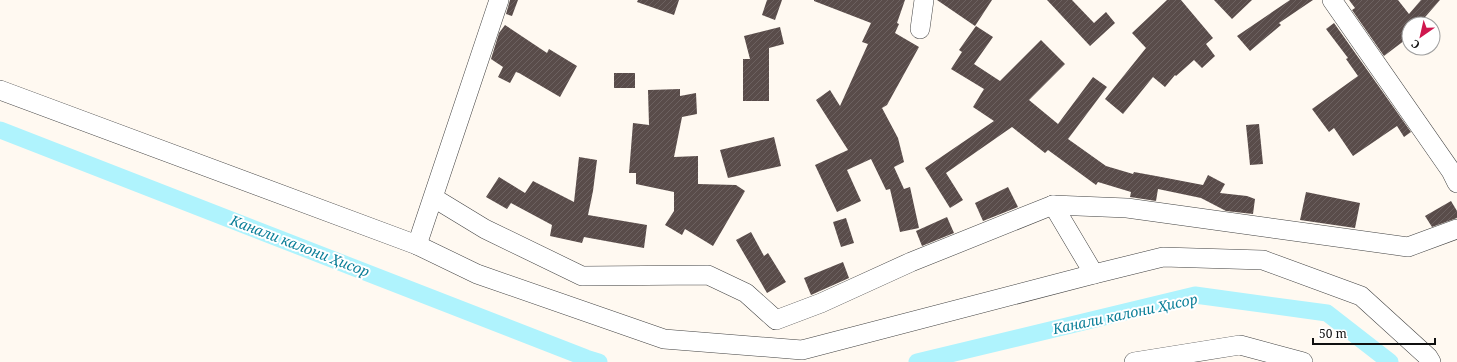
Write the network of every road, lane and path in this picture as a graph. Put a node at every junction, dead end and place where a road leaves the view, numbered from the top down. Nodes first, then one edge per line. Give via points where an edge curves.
1 (499, 0) edge
2 (924, 0) edge
3 (1332, 0) edge
4 (920, 29) dead end
5 (0, 90) edge
6 (1457, 183) edge
7 (434, 198) junction
8 (1053, 205) junction
9 (1457, 229) edge
10 (417, 245) junction
11 (1094, 274) junction
12 (1134, 362) edge
13 (1303, 362) edge
14 (1431, 362) edge

1 - 7 street
2 - 4 street
3 - 6 street
5 - 10 street
7 - 8 street via 485,229 582,276 708,275 746,293 776,320
7 - 10 street
8 - 9 street via 1127,208 1408,247
8 - 11 street
10 - 11 street via 477,274 664,339 802,350
11 - 14 street via 1163,257 1263,260 1361,296
12 - 13 street via 1240,345

